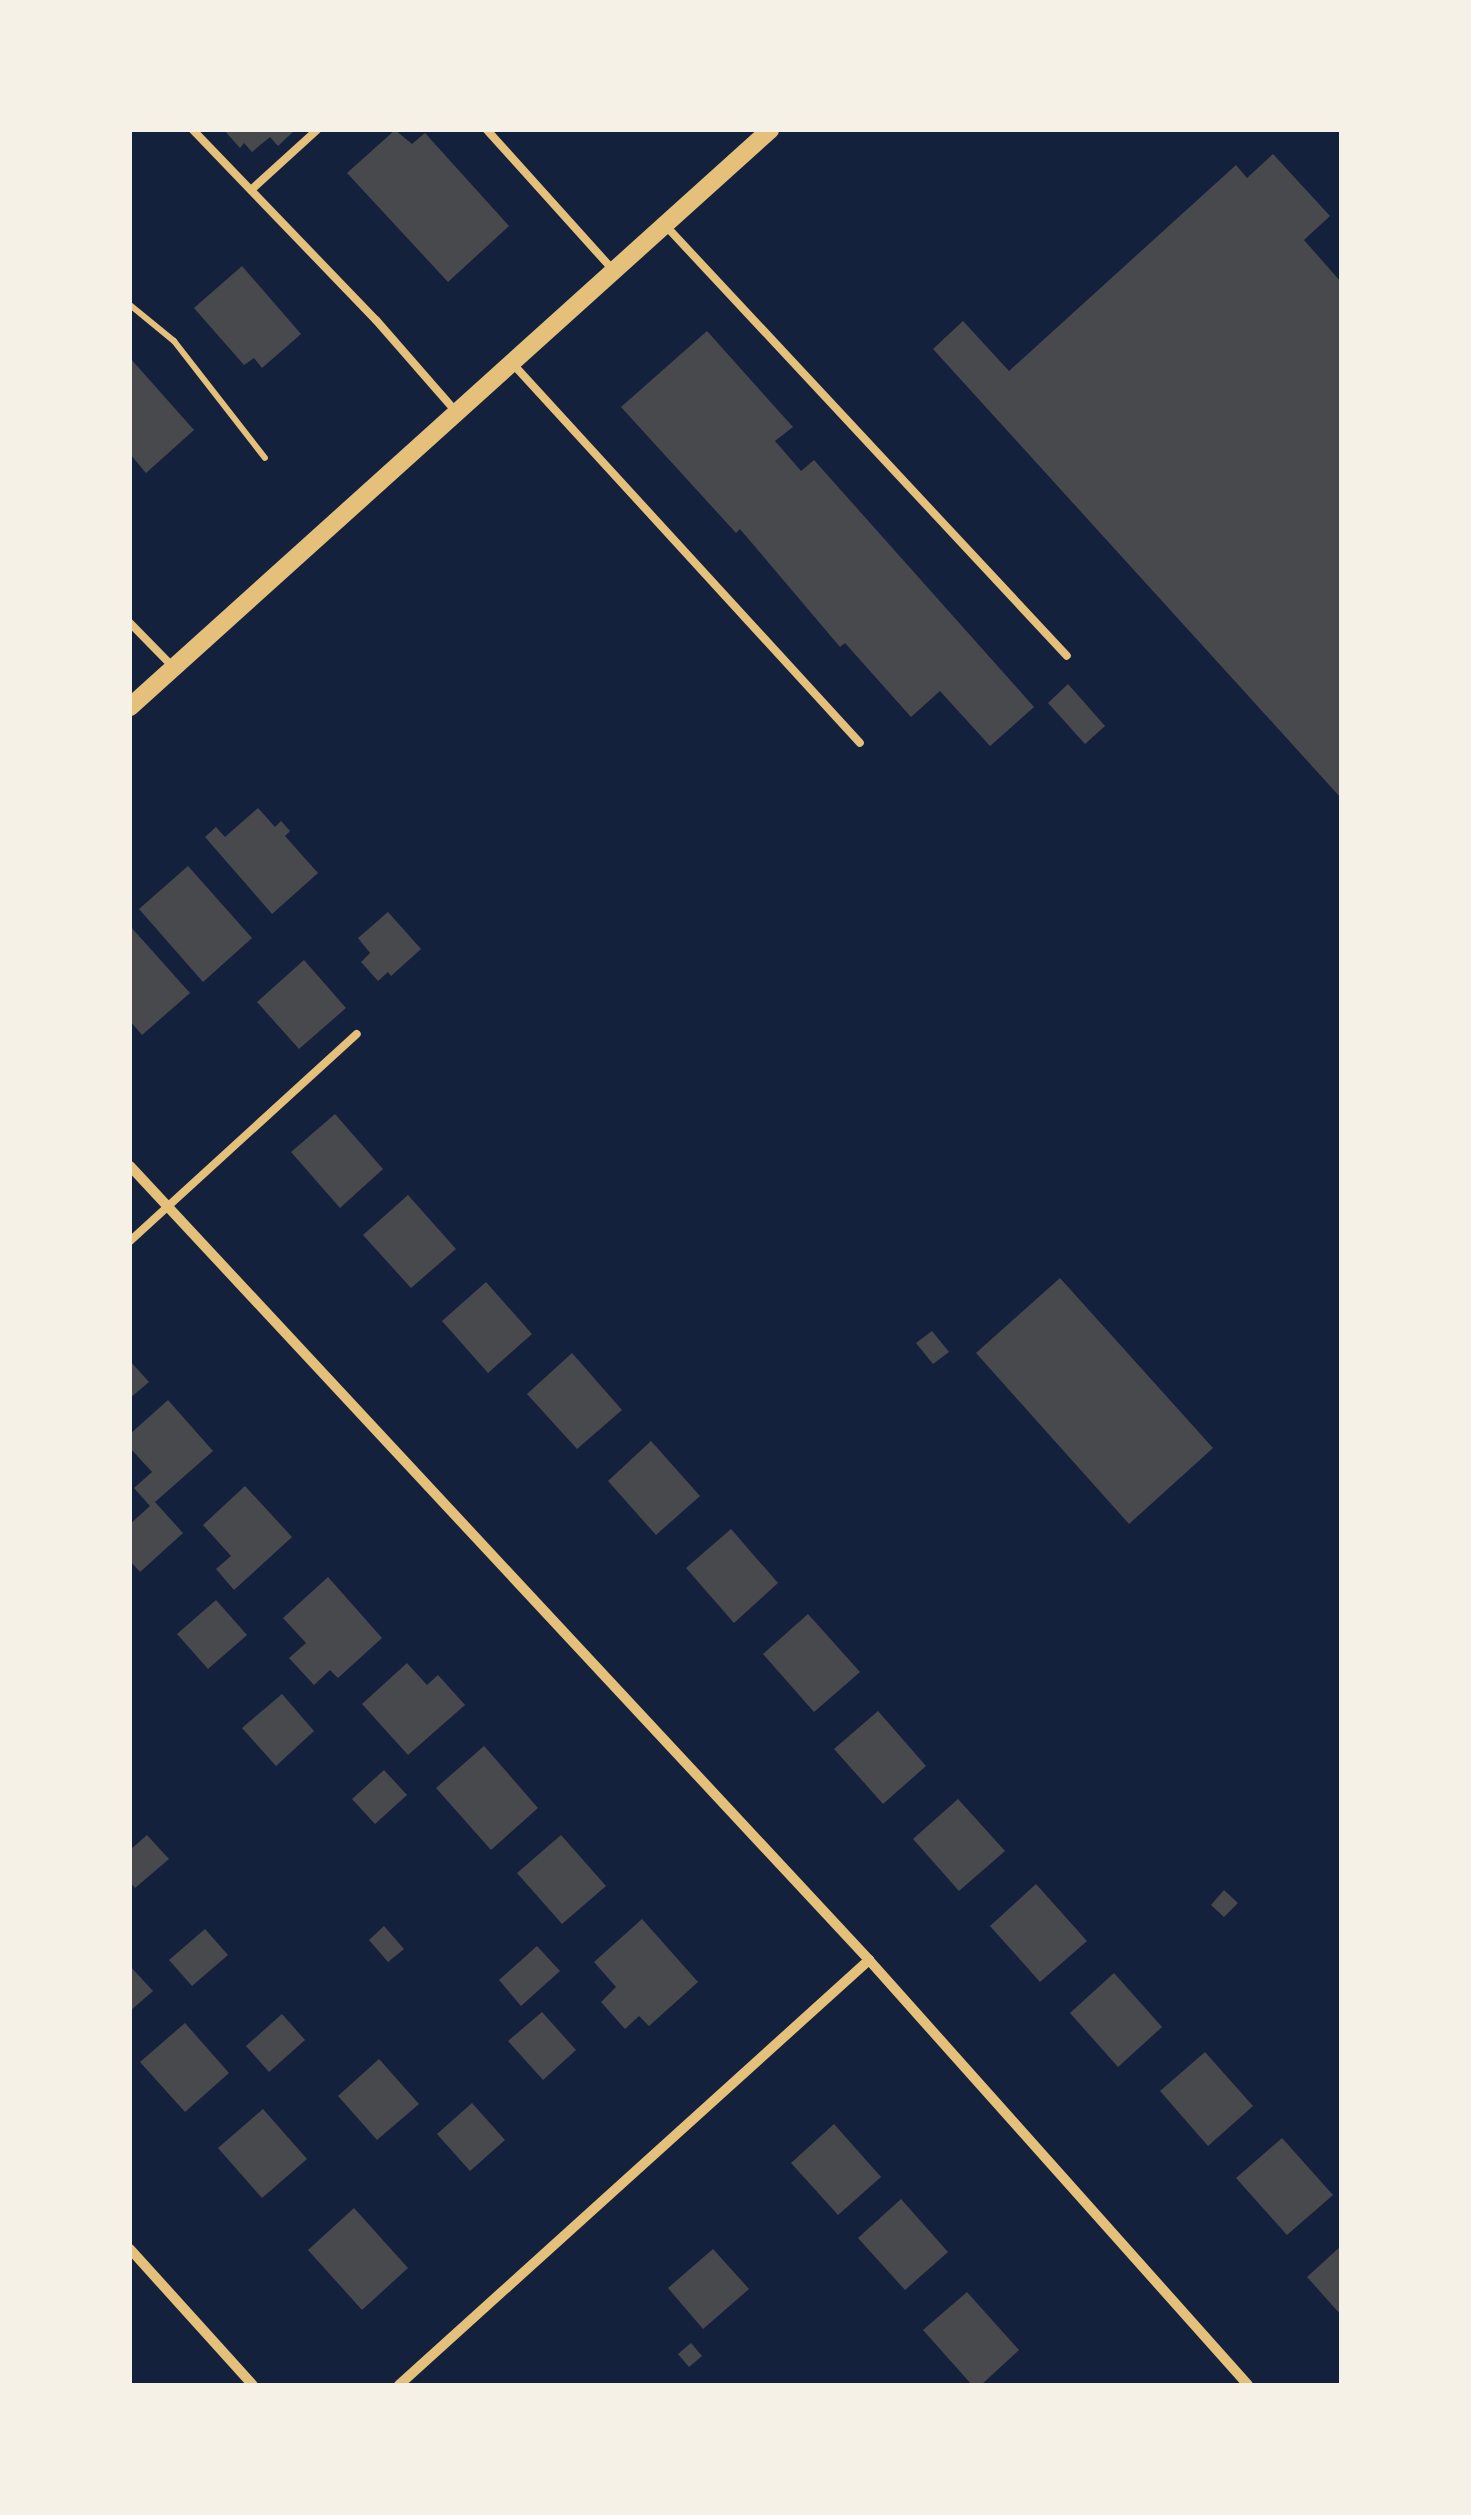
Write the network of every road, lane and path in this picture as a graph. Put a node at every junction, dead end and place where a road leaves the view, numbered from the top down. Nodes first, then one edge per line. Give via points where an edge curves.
1 (194, 130) edge
2 (317, 130) edge
3 (487, 130) edge
4 (770, 130) edge
5 (251, 190) junction
6 (665, 225) junction
7 (614, 271) junction
8 (130, 306) edge
9 (512, 363) junction
10 (457, 413) junction
11 (265, 458) dead end
12 (130, 623) edge
13 (1067, 656) dead end
14 (174, 668) junction
15 (130, 708) edge
16 (860, 743) dead end
17 (356, 1034) dead end
18 (130, 1166) edge
19 (168, 1207) junction
20 (130, 1241) edge
21 (868, 1960) junction
22 (130, 2249) edge
23 (253, 2385) edge
24 (399, 2385) edge
25 (1248, 2385) edge

1 - 5 lane
2 - 5 lane
3 - 7 lane
4 - 6 street
5 - 10 lane
6 - 7 street
6 - 13 lane
7 - 9 street
8 - 11 path via 174,341
9 - 10 street
9 - 16 lane
10 - 14 street
12 - 14 lane
14 - 15 street
17 - 19 lane
18 - 19 street
19 - 20 lane
19 - 21 street
21 - 24 street
21 - 25 street
22 - 23 street

